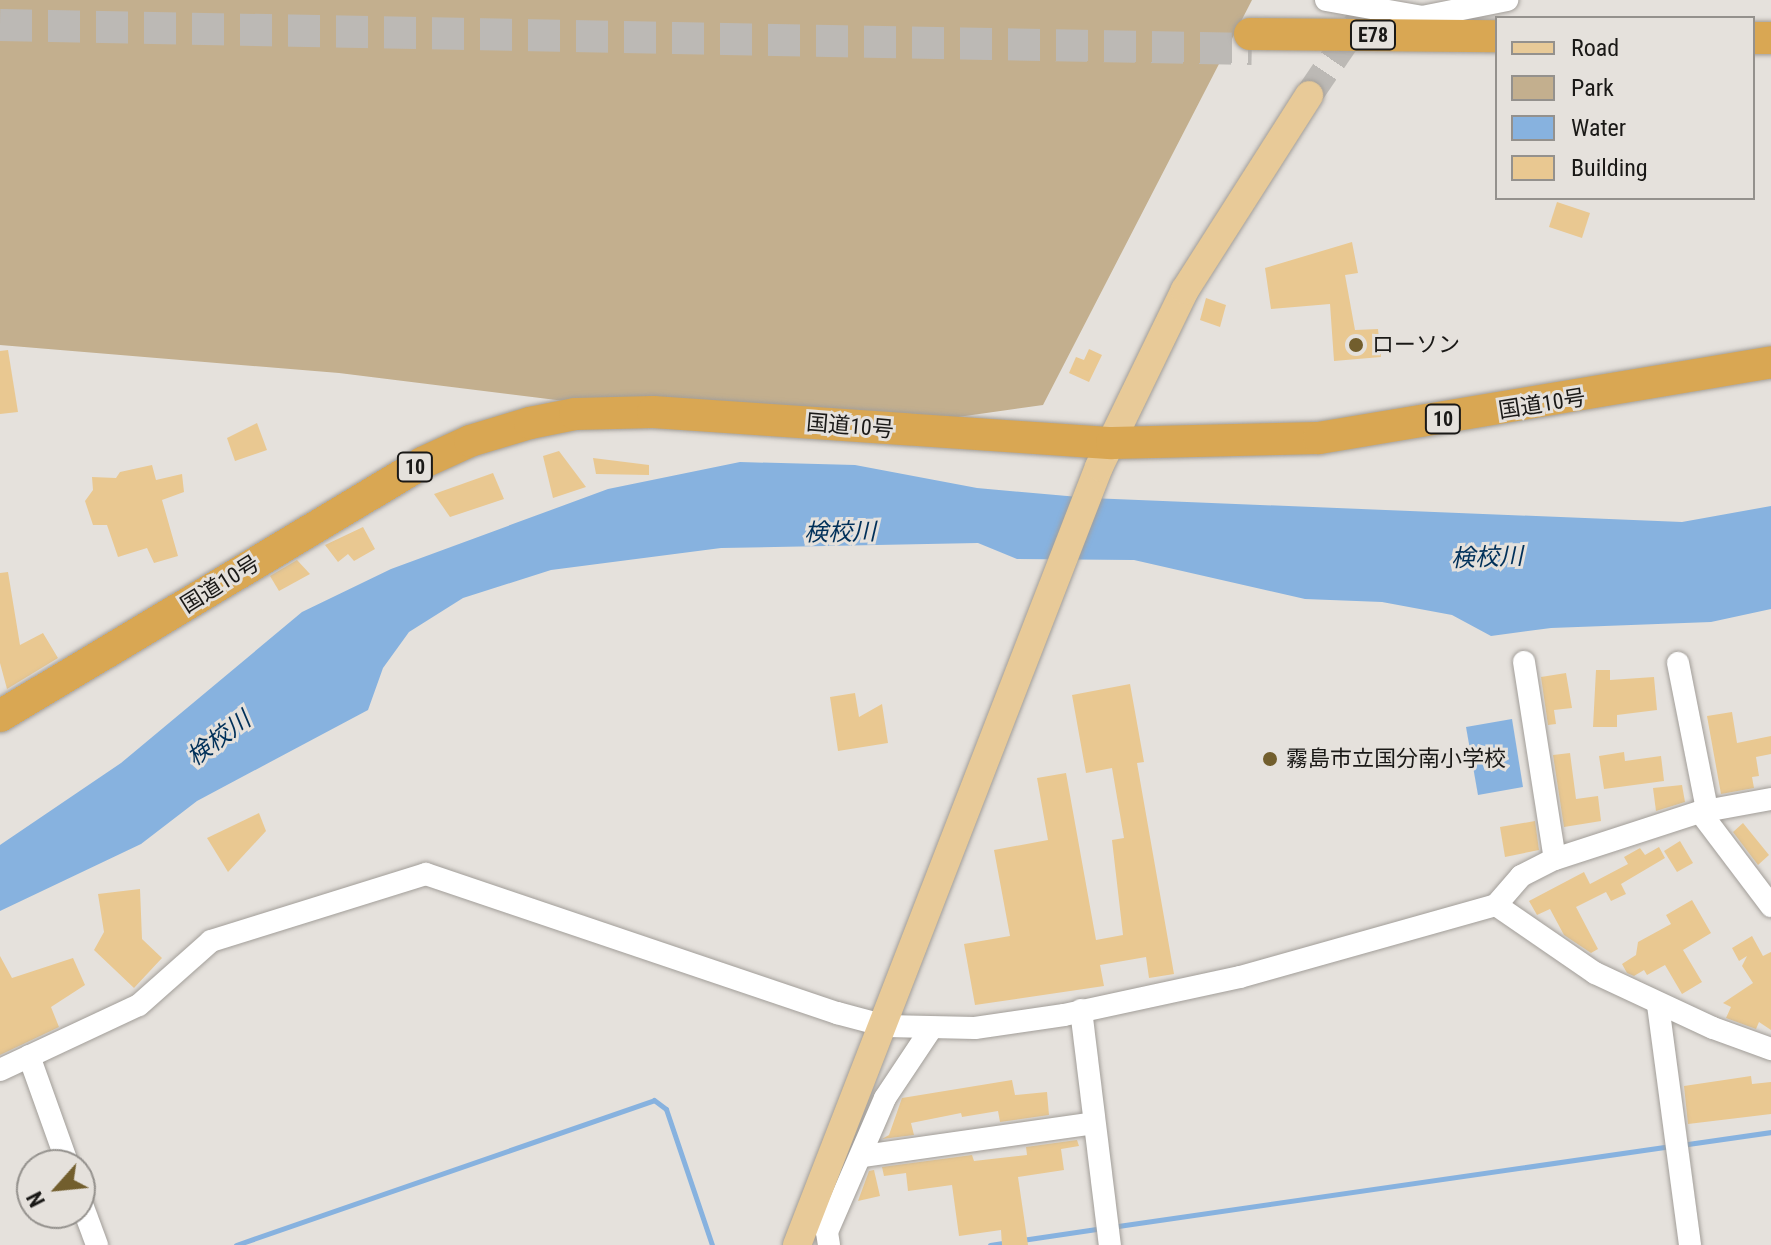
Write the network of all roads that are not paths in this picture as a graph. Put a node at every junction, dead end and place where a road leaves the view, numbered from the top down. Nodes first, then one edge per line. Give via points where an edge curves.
1 (1326, 0) edge
2 (1507, 0) edge
3 (1495, 36) edge
4 (1495, 52) edge
5 (1309, 95) tunnel mouth
6 (1771, 362) edge
7 (1106, 455) junction
8 (1524, 662) dead end
9 (1678, 663) dead end
10 (0, 716) edge
11 (1771, 799) edge
12 (1703, 811) junction
13 (1555, 859) junction
14 (1496, 905) junction
15 (1771, 906) edge
16 (1658, 1005) junction
17 (1081, 1010) junction
18 (886, 1026) junction
19 (931, 1029) junction
20 (1771, 1049) edge
21 (29, 1056) junction
22 (0, 1070) edge
23 (1094, 1123) junction
24 (62, 1149) edge
25 (863, 1156) junction
26 (797, 1245) edge
27 (829, 1245) edge
28 (1110, 1245) edge
29 (1690, 1245) edge

1 - 2 street via 1422,17
3 - 4 highway, E78 via 1251,42
5 - 7 main road via 1185,290
6 - 7 highway, 国道10号 / 10 via 1319,438
7 - 10 highway, 国道10号 / 10 via 689,413 575,414 530,423 422,463
7 - 18 main road
8 - 13 street
9 - 12 street
11 - 12 street
12 - 13 street
12 - 15 street
13 - 14 street via 1521,876
14 - 16 street via 1595,973
14 - 17 street via 1240,977
16 - 20 street
16 - 29 street
17 - 19 street via 975,1028
17 - 23 street
18 - 19 street
18 - 21 street via 426,874 211,941 139,1005
18 - 26 main road
19 - 25 street via 885,1098
21 - 22 street
21 - 24 street
23 - 25 street
23 - 28 street
25 - 27 street via 827,1232

